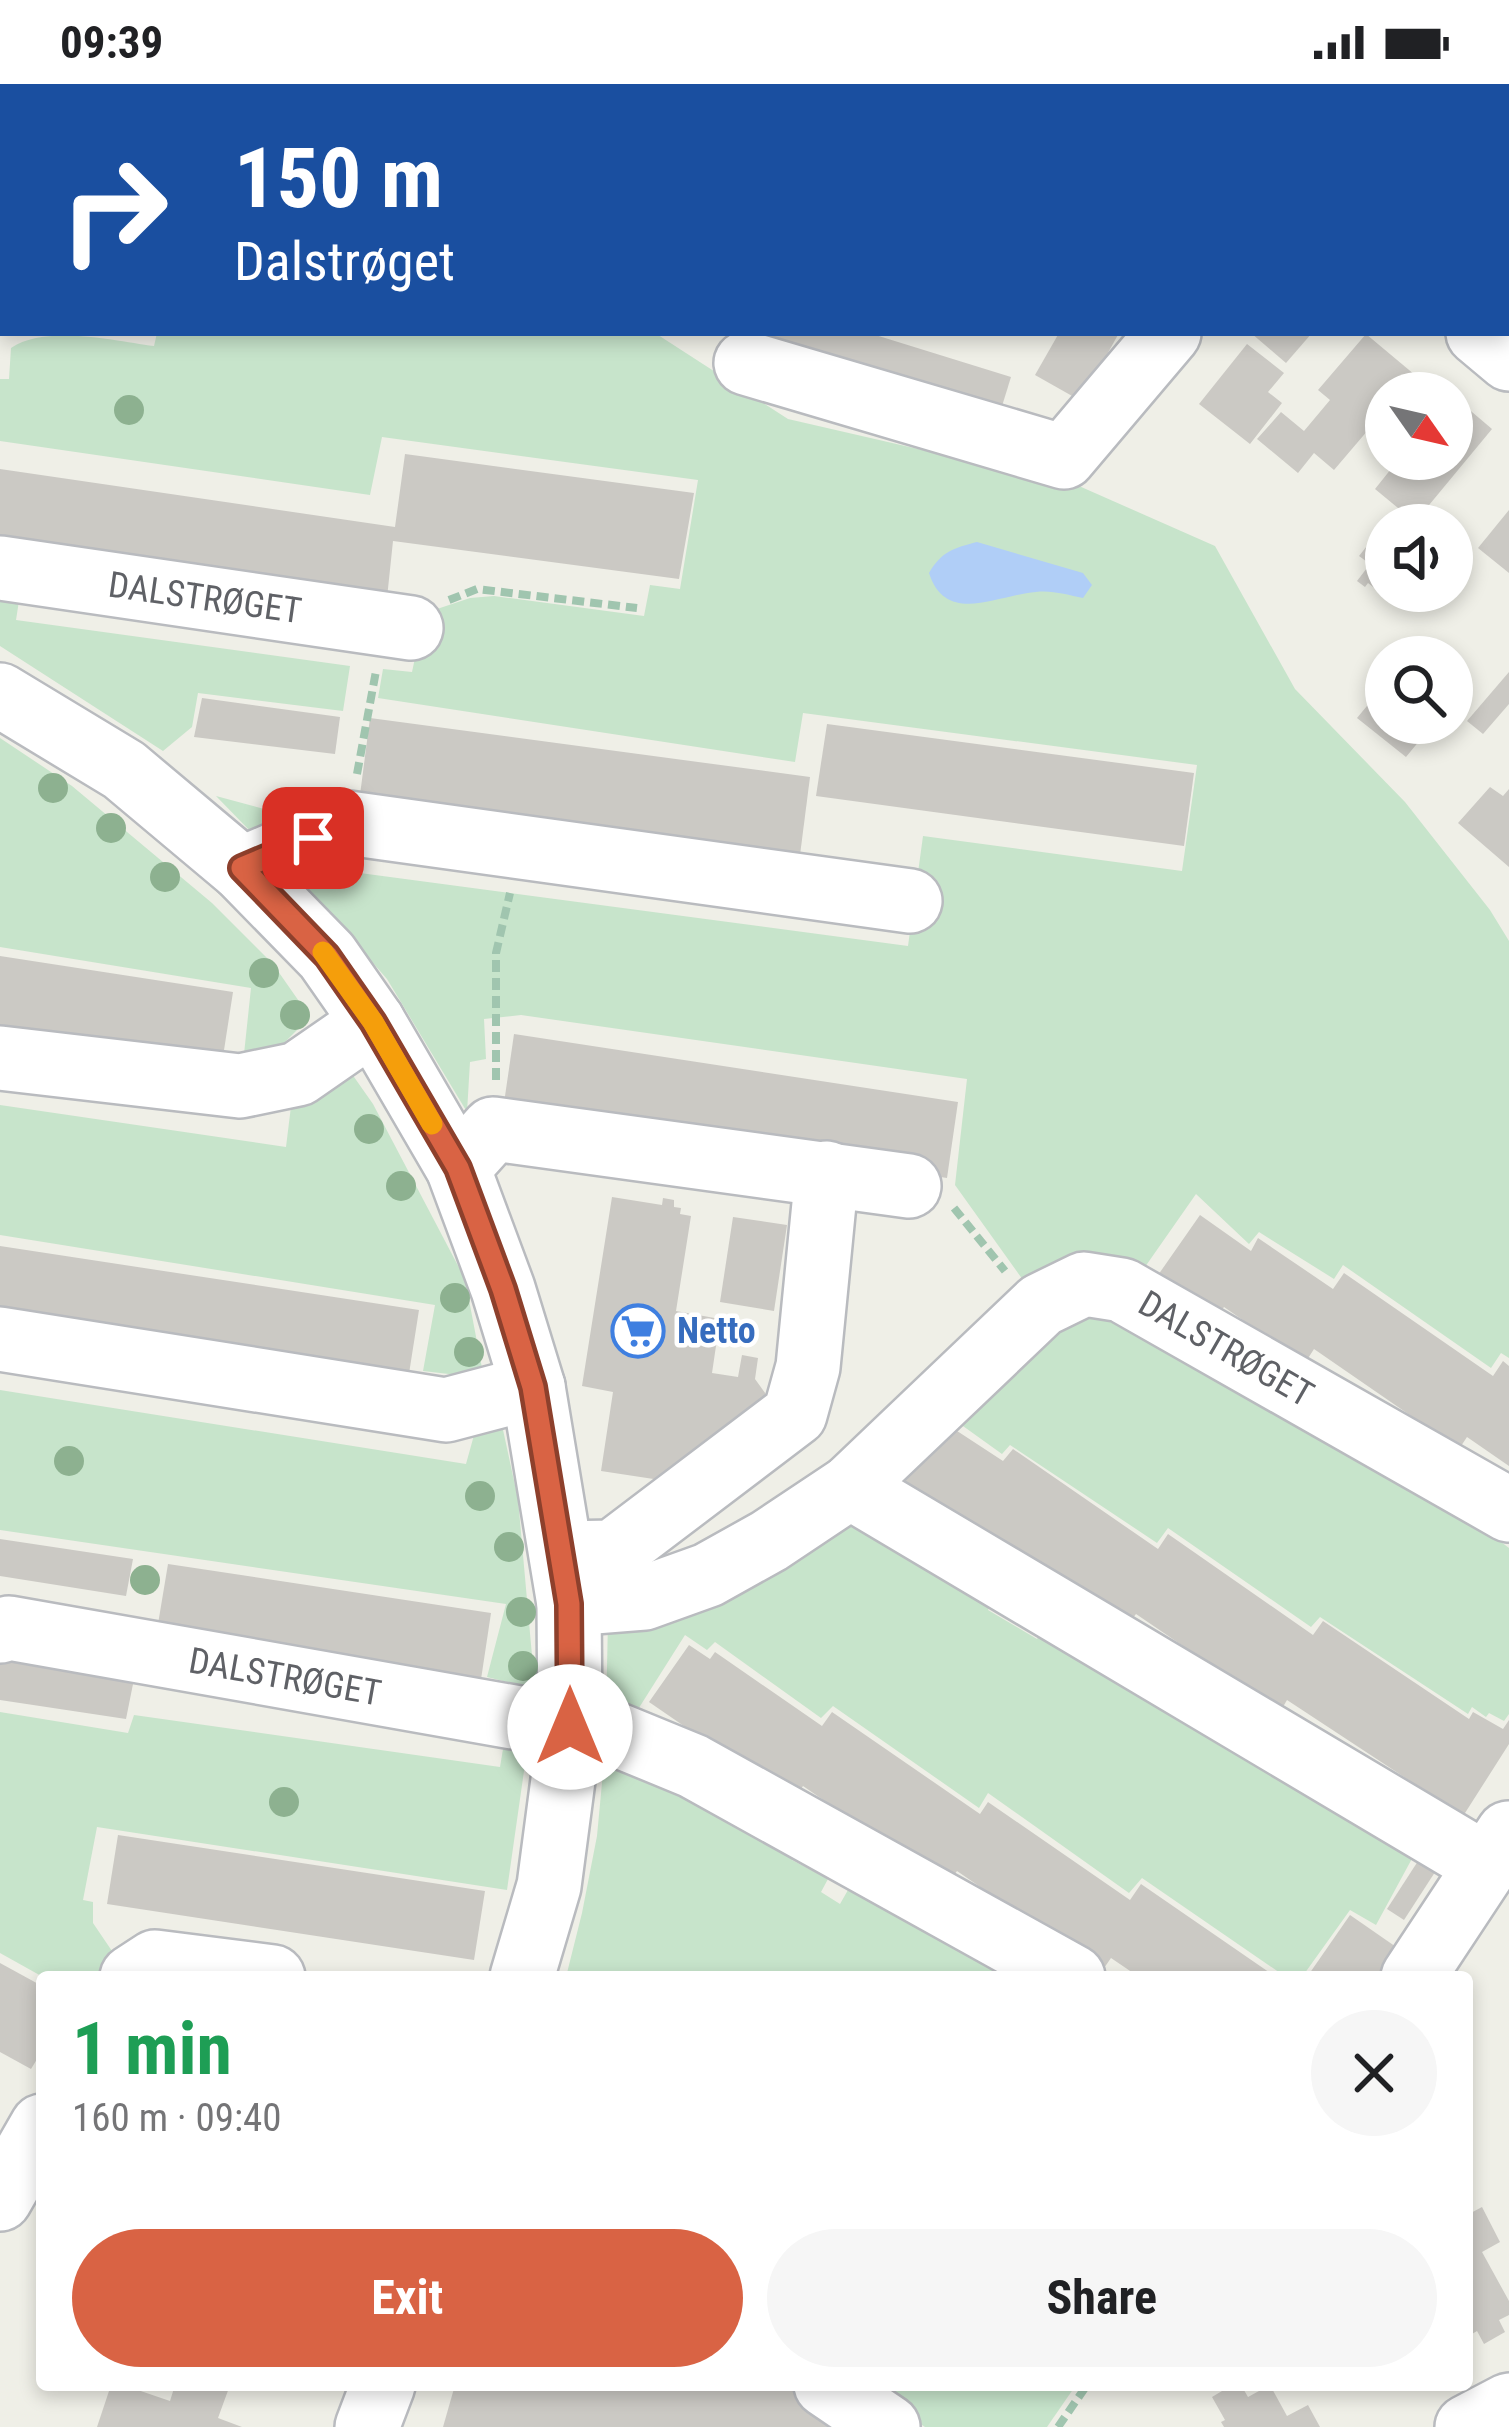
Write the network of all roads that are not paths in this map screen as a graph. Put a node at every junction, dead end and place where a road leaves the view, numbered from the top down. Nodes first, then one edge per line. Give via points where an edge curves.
1 (1166, 336) edge
2 (1482, 336) edge
3 (1509, 358) edge
4 (746, 363) dead end
5 (0, 568) edge
6 (397, 626) road end
7 (0, 695) edge
8 (242, 868) junction
9 (910, 902) dead end
10 (373, 1022) junction
11 (0, 1058) edge
12 (476, 1149) junction
13 (827, 1173) junction
14 (910, 1186) road end
15 (0, 1339) edge
16 (533, 1387) junction
17 (850, 1487) junction
18 (1509, 1510) edge
19 (565, 1579) junction
20 (0, 1631) edge
21 (570, 1721) junction
22 (1498, 1848) edge
23 (141, 1971) edge
24 (226, 1971) edge
25 (524, 1971) edge
26 (1062, 1971) edge
27 (1417, 1971) edge
28 (36, 2136) edge
29 (0, 2199) edge
30 (381, 2391) edge
31 (835, 2391) edge
32 (1509, 2405) edge
33 (367, 2427) edge
34 (888, 2427) edge
35 (1467, 2427) edge

1 - 4 street via 1064,457
2 - 3 street
5 - 6 street, DALSTRØGET
7 - 8 street via 124,770
8 - 9 street via 348,823
8 - 10 street via 327,956
10 - 11 street via 298,1074 240,1086
10 - 12 street
12 - 13 street
12 - 16 street via 503,1289
13 - 14 street
13 - 19 street via 808,1367 795,1414 613,1552
15 - 16 street via 446,1409
16 - 19 street
17 - 18 street, DALSTRØGET via 1036,1310 1084,1284 1121,1290
17 - 19 street, DALSTRØGET via 708,1575 644,1598
17 - 22 street
19 - 21 street
20 - 21 street, DALSTRØGET
21 - 25 street via 549,1886
21 - 26 street, DALSTRØGET via 693,1766
22 - 27 street
23 - 24 street via 155,1962
28 - 29 street
30 - 33 street
31 - 34 street
32 - 35 street

